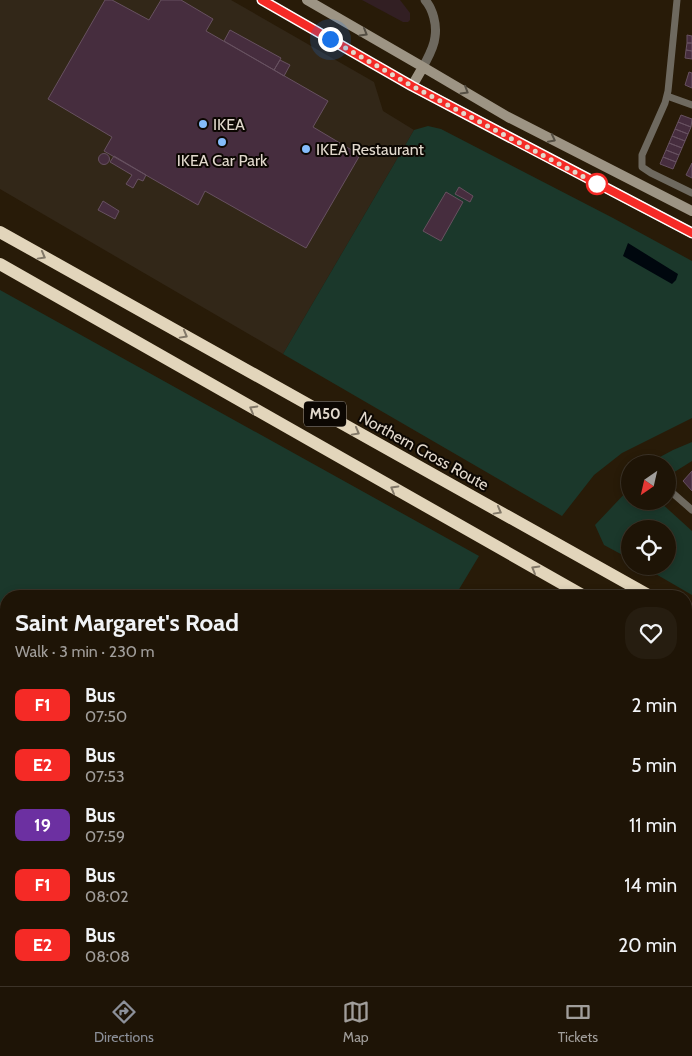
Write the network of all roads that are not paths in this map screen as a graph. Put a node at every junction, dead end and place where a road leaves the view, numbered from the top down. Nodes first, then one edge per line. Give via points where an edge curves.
1 (262, 0) edge
2 (306, 0) edge
3 (425, 0) edge
4 (677, 0) edge
5 (423, 66) junction
6 (412, 86) junction
7 (667, 96) junction
8 (692, 105) edge
9 (692, 193) edge
10 (692, 211) edge
11 (0, 232) edge
12 (692, 233) edge
13 (0, 264) edge
14 (0, 272) edge
15 (184, 370) junction
16 (676, 496) edge
17 (692, 510) edge
18 (573, 590) edge
19 (639, 590) edge

1 - 6 main road
2 -> 5 main road
3 - 5 street via 430,6 436,37
4 - 7 street
5 - 6 main road
5 -> 10 main road via 508,117
6 - 12 main road
7 - 8 street
7 - 9 street via 642,156 642,167
11 -> 19 highway, Northern Cross Route / M50
13 - 15 highway, M50
14 - 15 highway
18 -> 15 highway, M50
16 - 17 street

